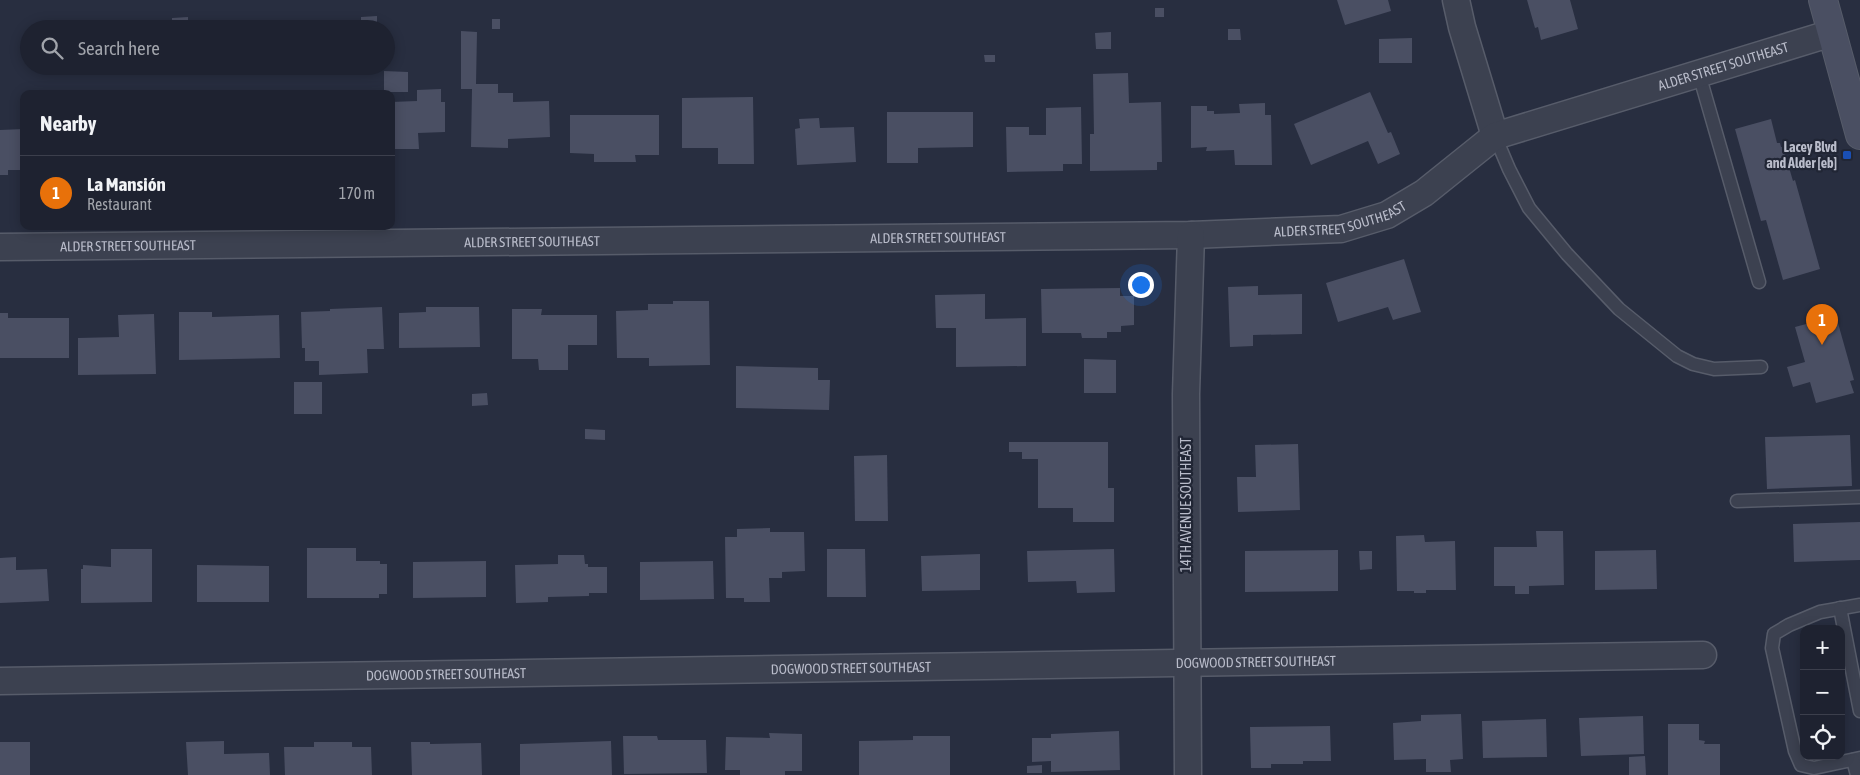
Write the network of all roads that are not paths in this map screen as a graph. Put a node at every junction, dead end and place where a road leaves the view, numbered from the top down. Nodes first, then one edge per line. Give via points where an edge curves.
1 (1456, 0) edge
2 (1823, 0) edge
3 (1832, 33) junction
4 (1699, 74) junction
5 (1860, 135) edge
6 (1495, 136) junction
7 (1192, 235) junction
8 (0, 248) edge
9 (1759, 282) dead end
10 (1761, 367) dead end
11 (1860, 497) edge
12 (1738, 501) dead end
13 (1860, 605) edge
14 (1840, 608) junction
15 (1703, 655) dead end
16 (1187, 663) junction
17 (0, 681) edge
18 (1860, 711) edge
19 (1856, 759) edge
20 (1188, 775) edge
21 (1856, 775) edge

1 - 6 street
2 - 3 main road
3 - 4 street, ALDER STREET SOUTHEAST
3 - 5 main road
4 - 6 street, ALDER STREET SOUTHEAST
4 - 9 lane
6 - 7 street, ALDER STREET SOUTHEAST via 1424,194 1387,215 1341,229
6 - 10 lane via 1529,208 1619,309 1677,356 1694,364 1714,369
7 - 8 street, ALDER STREET SOUTHEAST
7 - 16 street, 14TH AVENUE SOUTHEAST via 1186,394
11 - 12 lane
13 - 14 lane
14 - 18 lane
14 - 19 lane via 1788,625 1774,634 1772,648 1801,765 1814,768
15 - 16 street, DOGWOOD STREET SOUTHEAST
16 - 17 street, DOGWOOD STREET SOUTHEAST
16 - 20 street, 14TH AVENUE SOUTHEAST
19 - 21 lane

